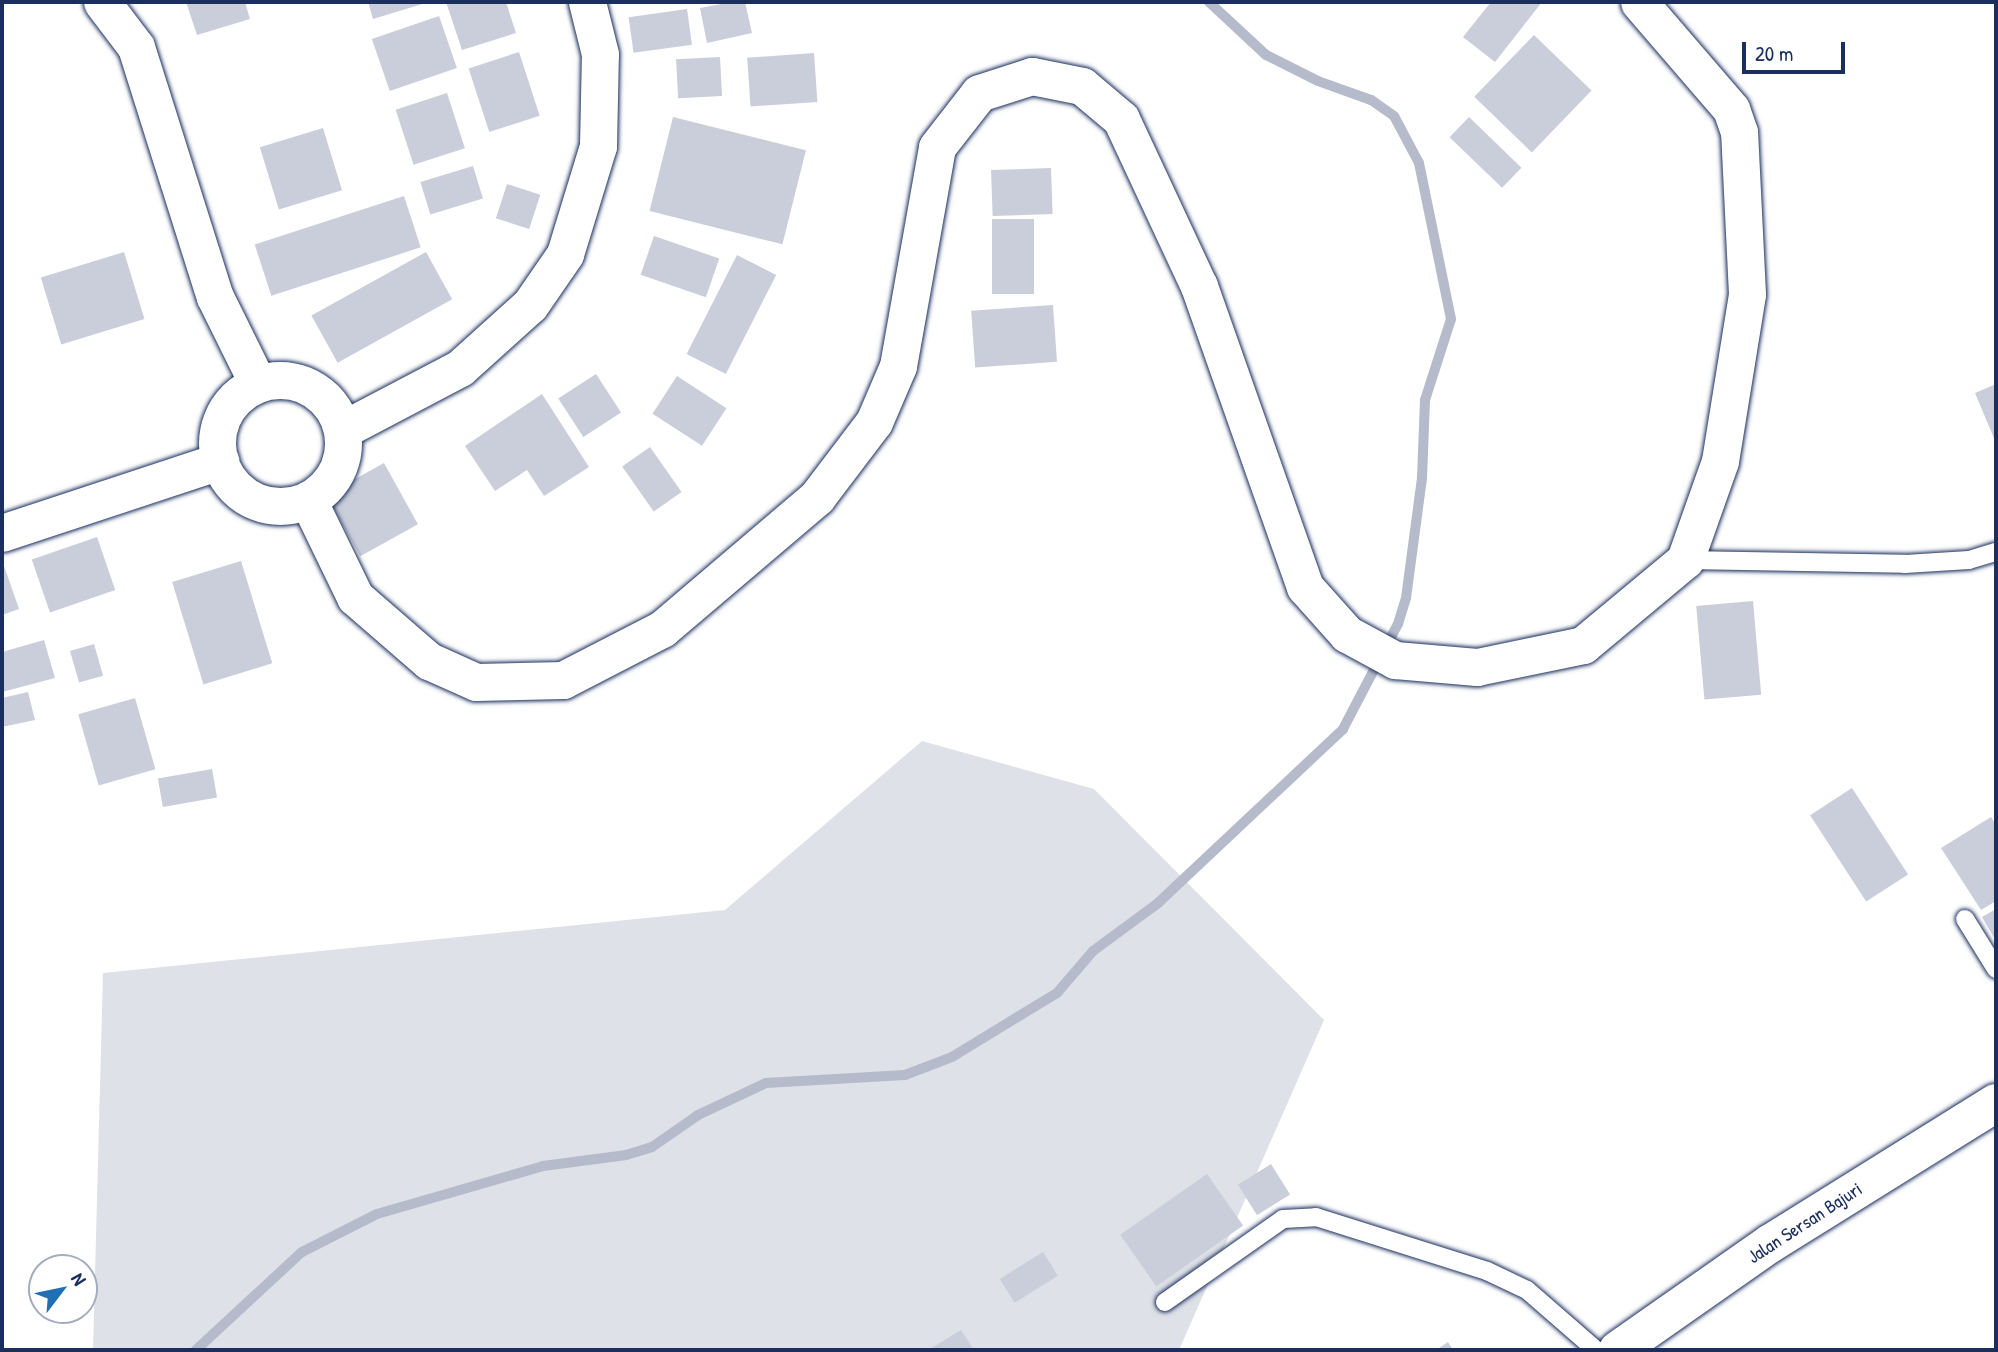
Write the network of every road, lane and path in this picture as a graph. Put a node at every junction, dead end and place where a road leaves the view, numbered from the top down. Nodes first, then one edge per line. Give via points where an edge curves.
1 (102, 2) edge
2 (587, 2) edge
3 (1639, 2) edge
4 (258, 384) junction
5 (342, 430) junction
6 (220, 461) junction
7 (308, 500) junction
8 (2, 533) edge
9 (1996, 552) edge
10 (1685, 560) junction
11 (1965, 919) dead end
12 (1996, 969) edge
13 (1996, 1103) edge
14 (1165, 1302) dead end
15 (1596, 1350) edge
16 (1618, 1350) edge

1 - 4 street via 118,17 136,47 215,298
2 - 5 street via 600,54 598,146 565,254 530,305 460,368
3 - 10 street via 1731,109 1740,132 1747,294 1720,461
4 - 5 street via 285,381 310,388 335,414
4 - 6 street via 238,396 224,415 217,438
5 - 7 street via 337,471
6 - 7 street via 229,480 245,496 265,505 287,507
6 - 8 street
7 - 10 street via 355,597 429,660 476,682 563,680 662,629 817,497 874,422 898,366 937,147 979,93 1032,76 1082,86 1121,119 1199,285 1305,587 1347,635 1395,660 1476,667 1583,645
9 - 10 lane via 1969,560 1905,564
11 - 12 lane
13 - 16 main road, Jalan Sersan Bajuri via 1771,1243
14 - 15 lane via 1283,1219 1315,1217 1487,1271 1527,1290

